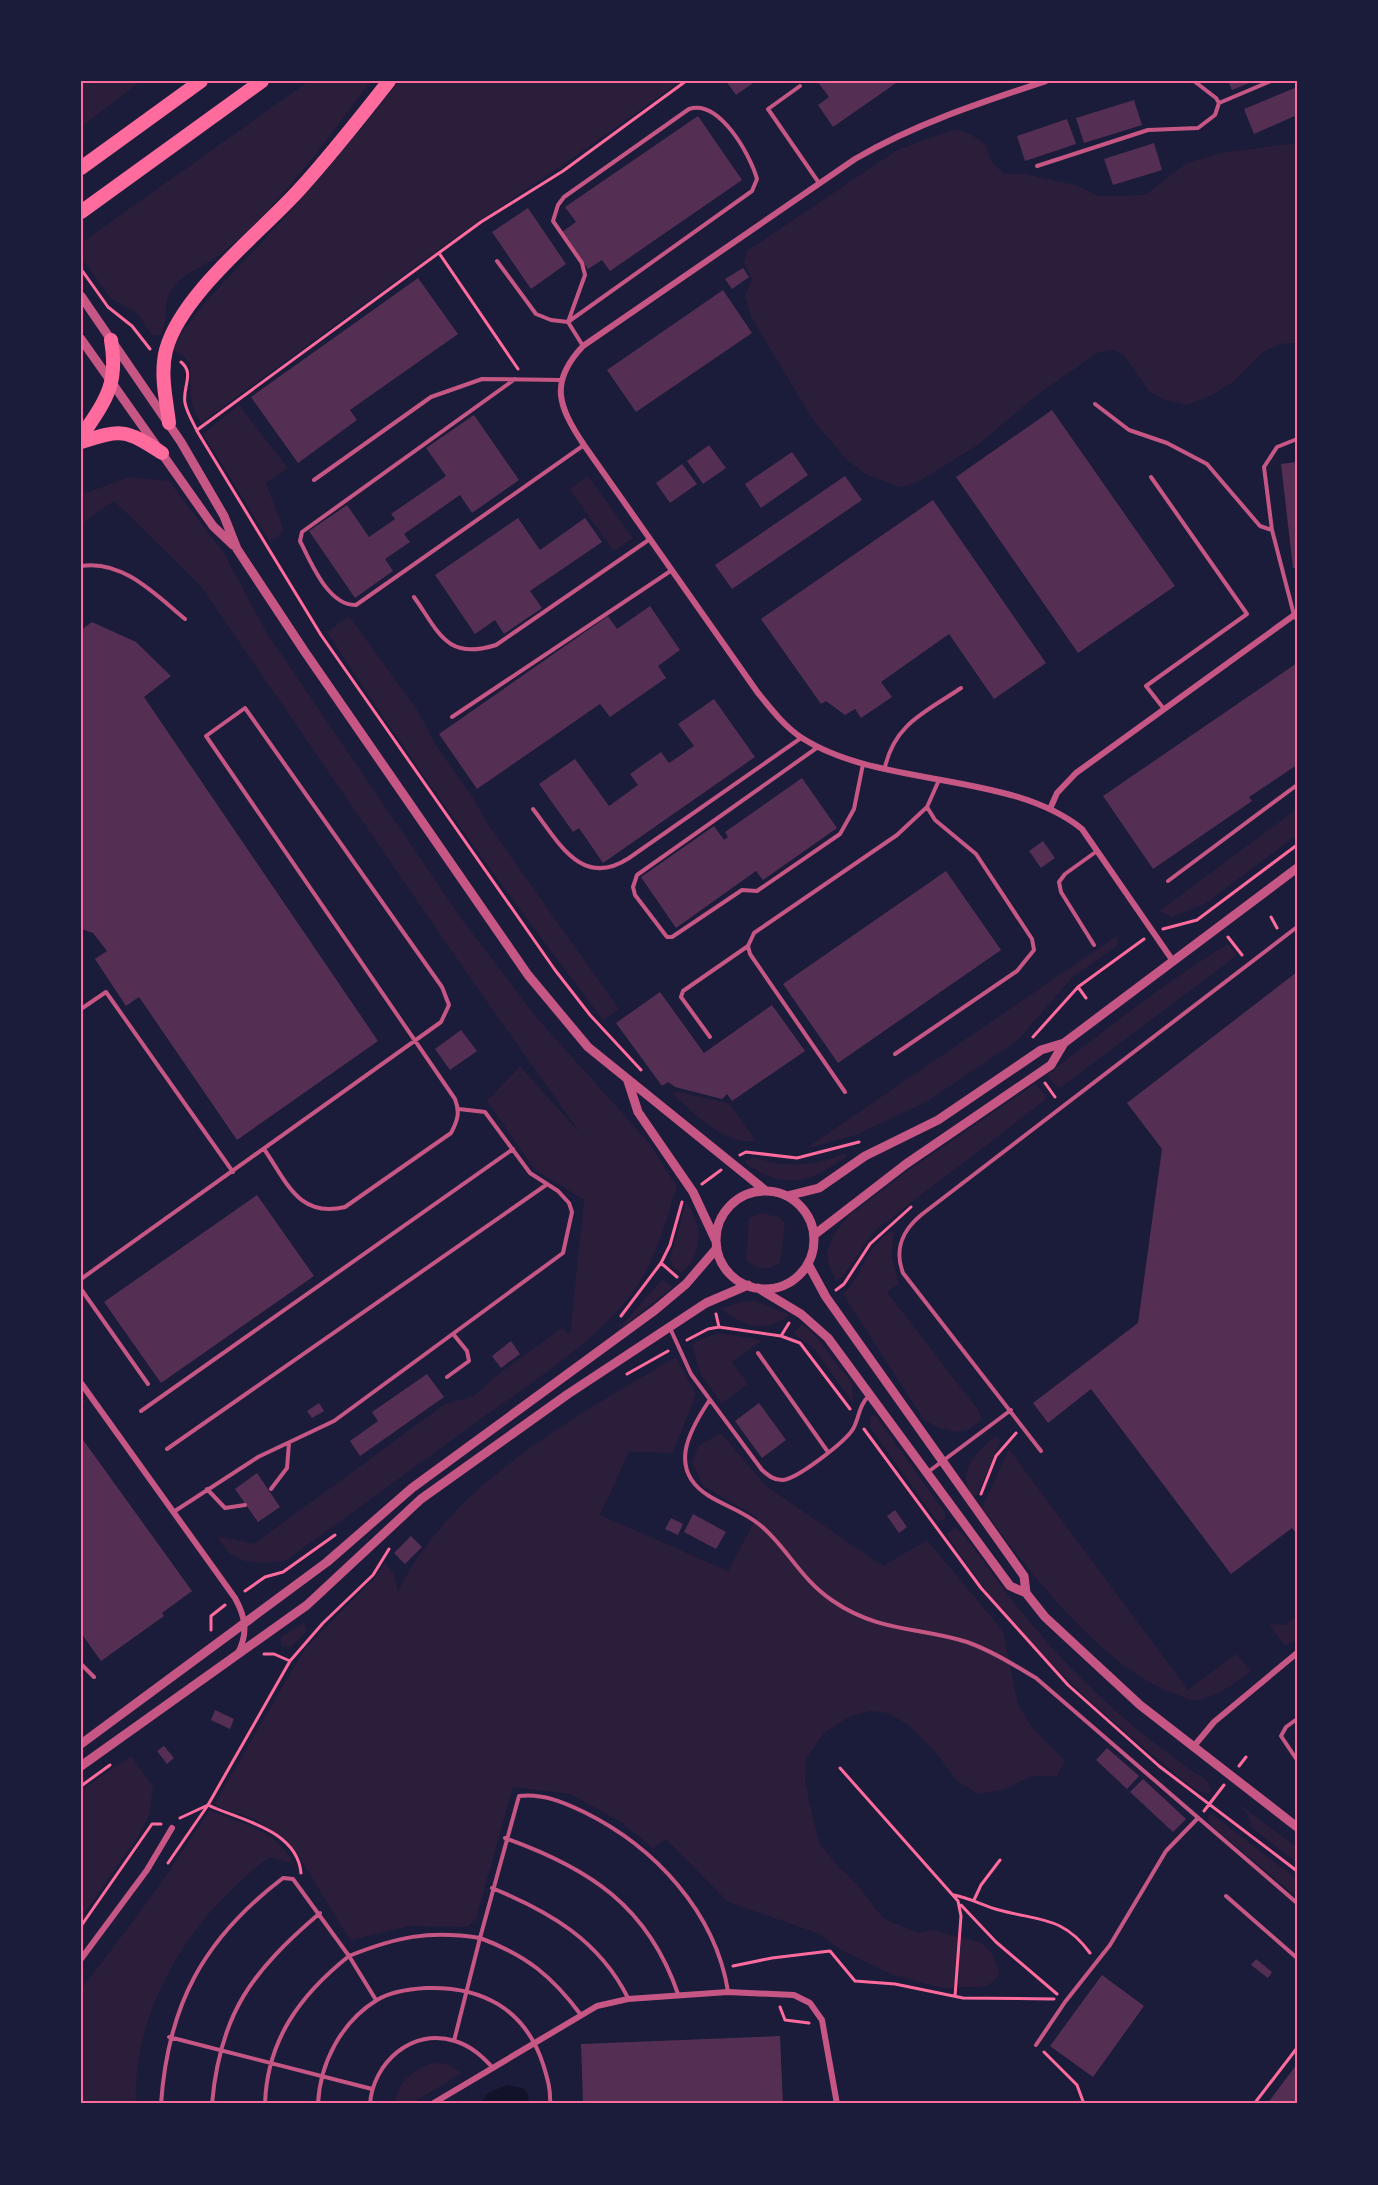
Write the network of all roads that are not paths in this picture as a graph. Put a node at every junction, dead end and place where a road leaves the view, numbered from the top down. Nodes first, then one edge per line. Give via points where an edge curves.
1 (189, 81) edge
2 (201, 81) edge
3 (262, 81) edge
4 (389, 81) edge
5 (1046, 81) edge
6 (1194, 81) edge
7 (1271, 81) edge
8 (800, 86) dead end
9 (1219, 103) junction
10 (167, 105) junction
11 (1038, 166) dead end
12 (81, 168) edge
13 (819, 183) junction
14 (81, 212) edge
15 (498, 261) dead end
16 (83, 299) edge
17 (568, 322) junction
18 (81, 339) edge
19 (111, 340) junction
20 (583, 346) junction
21 (515, 379) junction
22 (561, 380) junction
23 (112, 382) junction
24 (1095, 404) dead end
25 (169, 423) junction
26 (1297, 439) edge
27 (81, 440) edge
28 (584, 445) junction
29 (162, 453) junction
30 (1151, 477) dead end
31 (314, 480) dead end
32 (1272, 530) junction
33 (651, 539) junction
34 (237, 549) junction
35 (81, 566) edge
36 (672, 570) junction
37 (414, 597) dead end
38 (1296, 616) edge
39 (185, 619) dead end
40 (961, 688) dead end
41 (1164, 709) junction
42 (452, 717) dead end
43 (801, 738) junction
44 (818, 747) junction
45 (863, 763) junction
46 (885, 767) junction
47 (939, 780) junction
48 (1297, 785) edge
49 (927, 807) junction
50 (533, 809) dead end
51 (1050, 809) junction
52 (1097, 851) junction
53 (1297, 868) edge
54 (1168, 881) dead end
55 (1297, 927) edge
56 (1094, 945) dead end
57 (747, 946) junction
58 (1173, 961) junction
59 (81, 1009) edge
60 (710, 1037) dead end
61 (414, 1041) junction
62 (1064, 1043) junction
63 (895, 1054) dead end
64 (628, 1082) junction
65 (845, 1092) dead end
66 (459, 1109) junction
67 (264, 1149) junction
68 (513, 1149) junction
69 (233, 1172) junction
70 (546, 1185) junction
71 (766, 1191) junction
72 (787, 1197) junction
73 (814, 1235) junction
74 (717, 1245) junction
75 (808, 1264) junction
76 (81, 1279) edge
77 (748, 1286) junction
78 (758, 1288) junction
79 (81, 1289) edge
80 (670, 1328) junction
81 (454, 1335) junction
82 (758, 1353) dead end
83 (447, 1377) dead end
84 (81, 1383) edge
85 (148, 1384) dead end
86 (872, 1394) junction
87 (709, 1401) junction
88 (1011, 1410) junction
89 (141, 1411) dead end
90 (289, 1443) junction
91 (167, 1449) dead end
92 (1041, 1451) dead end
93 (828, 1452) junction
94 (944, 1461) junction
95 (928, 1472) junction
96 (207, 1489) junction
97 (271, 1489) dead end
98 (245, 1505) dead end
99 (175, 1511) junction
100 (1026, 1593) junction
101 (245, 1622) junction
102 (1297, 1653) edge
103 (235, 1658) junction
104 (81, 1664) edge
105 (94, 1677) dead end
106 (1297, 1719) edge
107 (81, 1744) edge
108 (1194, 1746) junction
109 (1297, 1760) edge
110 (81, 1766) edge
111 (1197, 1819) junction
112 (1297, 1827) edge
113 (172, 1828) road end
114 (506, 1838) junction
115 (492, 1888) junction
116 (1226, 1896) dead end
117 (1297, 1903) edge
118 (320, 1913) junction
119 (480, 1938) junction
120 (349, 1956) junction
121 (1297, 1958) edge
122 (81, 1959) edge
123 (467, 1990) junction
124 (728, 1992) junction
125 (678, 1994) junction
126 (628, 1999) junction
127 (376, 2000) junction
128 (580, 2015) junction
129 (170, 2037) junction
130 (454, 2040) junction
131 (536, 2043) junction
132 (1036, 2044) road end
133 (220, 2050) junction
134 (270, 2062) junction
135 (494, 2068) junction
136 (321, 2074) junction
137 (372, 2089) junction
138 (161, 2104) edge
139 (212, 2104) edge
140 (265, 2104) edge
141 (318, 2104) edge
142 (370, 2104) edge
143 (432, 2104) edge
144 (550, 2104) edge
145 (837, 2104) edge

1 - 10 highway
2 - 10 highway
3 - 14 highway
4 - 25 highway via 298,191 197,295 176,328 163,367
5 - 13 street via 950,112 896,135
6 - 9 lane
7 - 9 lane
8 - 13 lane via 768,109
9 - 11 lane via 1215,115 1198,128 1148,130
10 - 12 highway
13 - 20 street
15 - 17 lane via 536,314
16 - 19 street
17 - 17 lane via 585,275 582,263 553,221 558,205 689,109 708,108 725,124 752,162 757,179 752,191
17 - 20 lane
18 - 23 street
19 - 23 highway via 115,365
19 - 25 street
20 - 22 street via 568,362
21 - 22 lane
21 - 28 lane via 302,532 300,542 333,596 349,605 356,604
21 - 31 lane via 482,378 431,397
22 - 28 street via 560,401
23 - 27 highway
23 - 29 street
24 - 32 lane via 1129,430 1167,443 1207,464 1260,525
25 - 34 street via 224,516
26 - 32 lane via 1277,447 1264,467
27 - 29 highway via 123,432
28 - 33 street
29 - 34 street via 213,526
30 - 41 lane via 1248,614 1146,686
32 - 38 lane
33 - 36 street
33 - 37 lane via 496,645 481,650 466,651 447,644
34 - 64 street via 528,975 588,1047
35 - 39 lane via 120,570
36 - 42 lane
36 - 43 street via 758,693
38 - 41 street
40 - 46 lane via 901,730
41 - 51 street via 1076,773 1057,793
43 - 44 street
43 - 50 lane via 629,858 605,869 589,868 565,851
44 - 45 street
44 - 45 lane via 637,875 635,895 667,937 742,890 757,891 840,834 854,809
45 - 46 street
46 - 47 street
47 - 49 lane
47 - 51 street
48 - 54 lane
49 - 57 lane via 897,835 754,933
49 - 63 lane via 935,820 976,854 1032,939 1034,950 1017,971
51 - 52 street via 1082,830
52 - 56 lane via 1059,882 1061,892
52 - 58 street
53 - 58 street
55 - 88 lane via 905,1230 899,1256 903,1273
57 - 60 lane via 683,991 681,997
57 - 65 lane
58 - 62 street
59 - 69 lane via 106,992
61 - 61 lane via 206,736 246,708 448,999 446,1016
61 - 66 lane via 456,1098
61 - 67 lane
62 - 72 street via 1041,1050 938,1120 865,1156 819,1188
62 - 73 street via 1051,1065 916,1157
64 - 71 street
64 - 74 street via 638,1112 693,1192
66 - 67 lane via 451,1133 345,1207 331,1210 304,1204
66 - 68 lane via 485,1112
67 - 69 lane
68 - 70 lane via 530,1173
68 - 89 lane
69 - 76 lane
70 - 81 lane via 558,1191 572,1212 563,1254
70 - 91 lane
71 - 72 street
71 - 74 street via 743,1197 731,1206 721,1219
72 - 73 street via 807,1215
73 - 75 street
74 - 77 street via 728,1271
74 - 101 street via 686,1284 656,1310 412,1488 327,1562
75 - 78 street via 787,1284
75 - 94 street via 826,1297
77 - 78 street
77 - 80 street via 705,1303
78 - 86 street via 801,1314 828,1338
79 - 85 lane
80 - 87 lane via 691,1374
80 - 103 street via 568,1394 421,1499 307,1605
81 - 83 lane via 467,1351 469,1361
81 - 90 lane via 334,1421
82 - 93 lane
84 - 99 street
86 - 93 lane via 864,1400 852,1431
86 - 95 street
87 - 93 lane via 773,1479 791,1479
87 - 111 lane via 685,1442 686,1460 695,1484 762,1527 816,1588 880,1625 966,1642 1036,1678
88 - 92 lane
88 - 94 lane
90 - 96 lane
90 - 97 lane via 287,1468
94 - 95 lane
94 - 100 street via 1024,1576
95 - 100 street via 976,1544 1010,1586
96 - 98 lane via 225,1508
96 - 99 lane
99 - 101 street via 235,1598
100 - 108 street via 1045,1617 1140,1705
101 - 103 street via 246,1637
101 - 107 street
102 - 108 street via 1214,1722
103 - 110 street
104 - 105 lane
106 - 109 lane via 1281,1736
108 - 112 street
111 - 117 lane
111 - 132 lane via 1166,1851 1122,1926
113 - 122 street via 147,1870
114 - 115 lane
114 - 124 lane via 519,1796 532,1795 550,1798 593,1817 637,1846 677,1884 705,1924
114 - 125 lane via 574,1867 626,1906 662,1954
115 - 119 lane
115 - 126 lane via 554,1916 586,1940 613,1972
116 - 121 lane
118 - 120 lane
118 - 129 lane via 293,1879 283,1878 229,1925 201,1963 189,1983
118 - 133 lane via 270,1958 247,1988
119 - 120 lane via 414,1935
119 - 123 lane
119 - 128 lane via 545,1973
120 - 127 lane
120 - 134 lane via 316,1984 297,2007
123 - 127 lane via 415,1989
123 - 130 lane
123 - 131 lane via 501,2006 527,2028
124 - 125 street
124 - 145 street via 802,1997 817,2010 823,2023
125 - 126 street
126 - 128 street via 597,2006
127 - 136 lane via 341,2033
128 - 131 street
129 - 133 lane
129 - 138 lane
130 - 135 lane via 474,2050
130 - 137 lane via 428,2040 403,2048 383,2065
131 - 135 street
131 - 144 lane via 548,2080
133 - 134 lane
133 - 139 lane
134 - 136 lane
134 - 140 lane
135 - 143 street
136 - 137 lane
136 - 141 lane
137 - 142 lane

